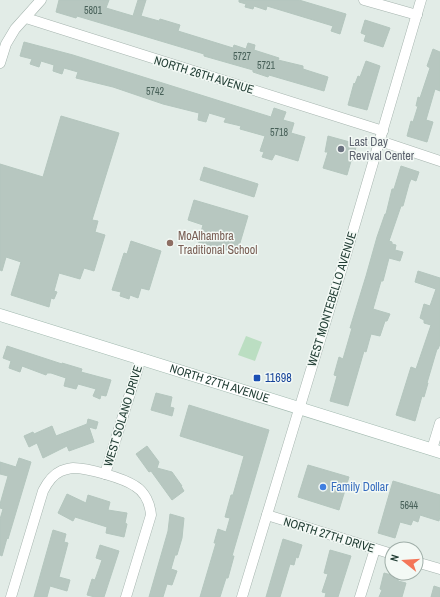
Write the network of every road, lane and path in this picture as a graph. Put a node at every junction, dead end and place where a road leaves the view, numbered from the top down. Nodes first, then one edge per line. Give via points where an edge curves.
1 (41, 0) edge
2 (364, 0) edge
3 (421, 0) edge
4 (417, 15) junction
5 (26, 18) junction
6 (0, 63) edge
7 (382, 131) junction
8 (380, 141) junction
9 (440, 161) edge
10 (0, 314) edge
11 (141, 358) junction
12 (299, 409) junction
13 (440, 423) edge
14 (436, 450) edge
15 (105, 474) junction
16 (267, 515) junction
17 (375, 549) junction
18 (384, 552) edge
19 (424, 564) edge
20 (440, 569) edge
21 (11, 597) edge
22 (126, 597) edge
23 (242, 597) edge
24 (360, 597) edge

1 - 5 street
2 - 4 street
3 - 4 street, WEST MONTEBELLO AVENUE
4 - 7 street, WEST MONTEBELLO AVENUE
5 - 6 street via 15,29 6,44
5 - 7 street, NORTH 26TH AVENUE
7 - 8 street, WEST MONTEBELLO AVENUE
8 - 9 street
8 - 12 street, WEST MONTEBELLO AVENUE
10 - 11 main road, NORTH 27TH AVENUE
11 - 12 main road, NORTH 27TH AVENUE
11 - 15 street, WEST SOLANO DRIVE
12 - 14 main road, NORTH 27TH AVENUE
12 - 16 street, WEST MONTEBELLO AVENUE
13 - 14 street
15 - 21 street via 73,468 60,471 47,482
15 - 22 street via 136,486 150,505 151,515
16 - 17 street, NORTH 27TH DRIVE
16 - 23 street, WEST MONTEBELLO AVENUE
17 - 18 street, NORTH 27TH DRIVE
17 - 24 street
19 - 20 street

